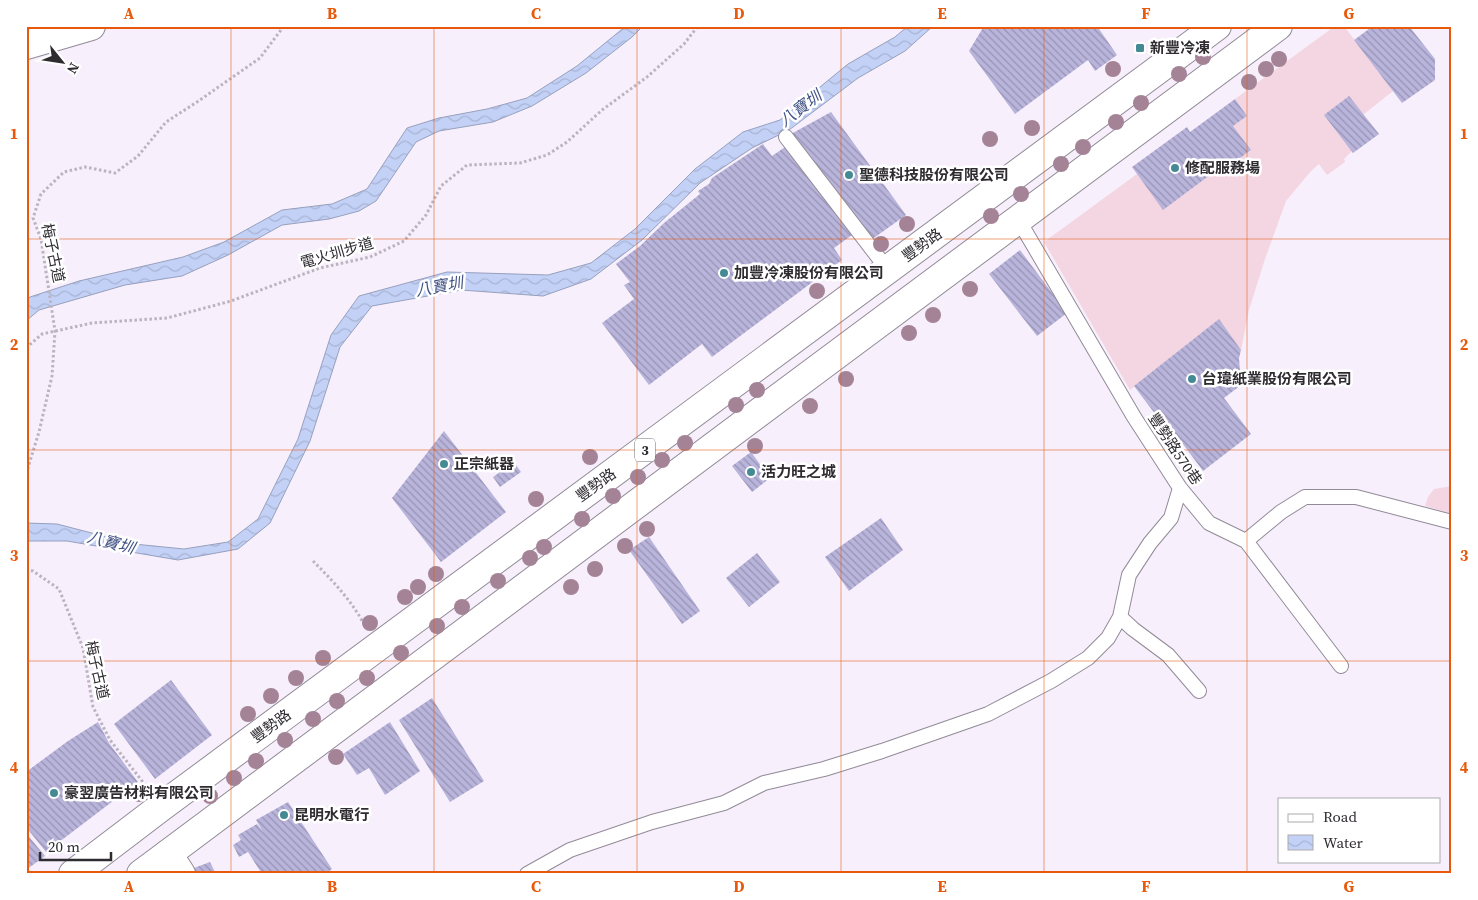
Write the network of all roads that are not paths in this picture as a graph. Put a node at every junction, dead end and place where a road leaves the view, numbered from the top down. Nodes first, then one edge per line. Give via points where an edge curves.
1 (91, 26) edge
2 (1217, 26) edge
3 (1278, 26) edge
4 (26, 45) edge
5 (786, 137) dead end
6 (1018, 219) junction
7 (888, 270) junction
8 (1180, 488) junction
9 (1452, 522) edge
10 (1246, 541) junction
11 (1120, 617) junction
12 (1341, 666) dead end
13 (1199, 691) dead end
14 (174, 864) edge
15 (73, 874) edge
16 (141, 874) edge
17 (527, 874) edge

1 - 4 main road
2 - 7 main road, 豐勢路 / 3
3 - 6 main road
5 - 7 lane
6 - 8 lane, 豐勢路570巷 via 1134,417
6 - 14 main road
7 - 15 main road, 豐勢路 / 3
8 - 10 lane, 豐勢路570巷 via 1209,523
8 - 11 lane via 1171,518 1128,576
9 - 10 lane via 1356,498 1305,497
10 - 12 lane, 豐勢路570巷
11 - 13 lane via 1168,655
11 - 17 lane via 1108,638 1088,658 988,714 882,751 764,784 724,803 652,822 570,850
14 - 16 main road

